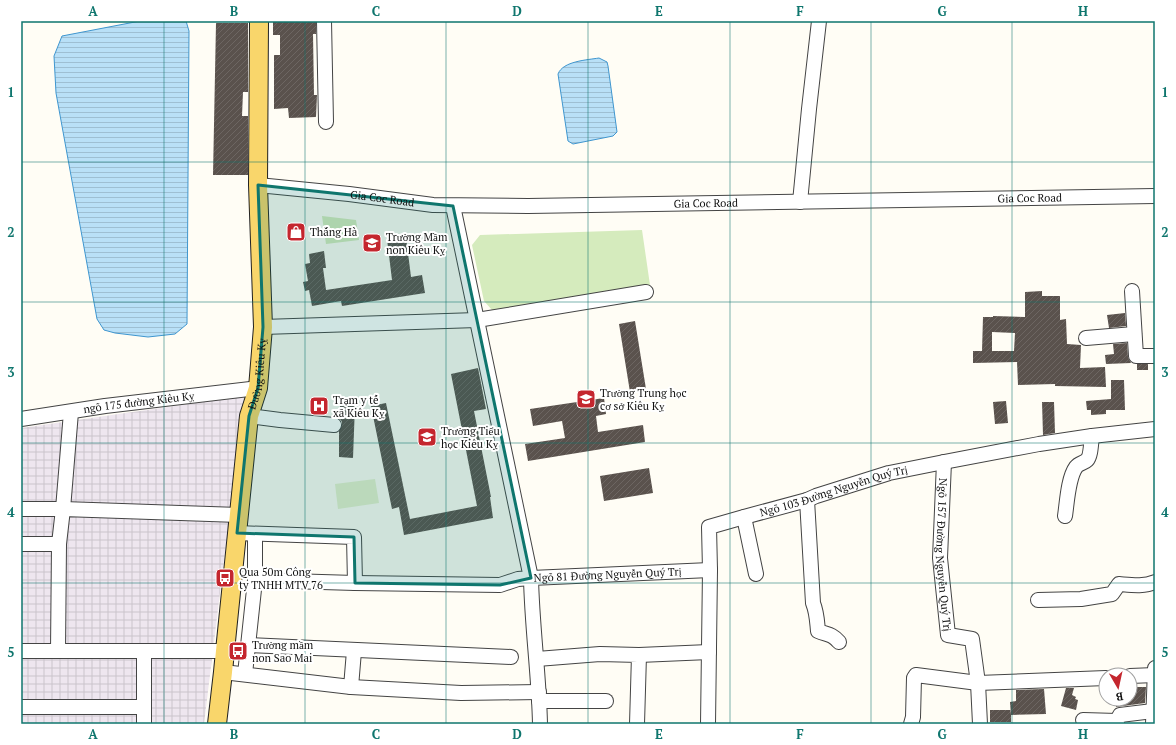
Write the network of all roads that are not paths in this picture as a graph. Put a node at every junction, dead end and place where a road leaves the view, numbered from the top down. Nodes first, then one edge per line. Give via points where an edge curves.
1 (259, 21) edge
2 (324, 21) edge
3 (819, 21) edge
4 (326, 122) dead end
5 (258, 185) junction
6 (1155, 196) edge
7 (800, 202) junction
8 (453, 206) junction
9 (1132, 291) dead end
10 (646, 292) dead end
11 (477, 320) junction
12 (263, 327) junction
13 (1134, 334) junction
14 (1086, 338) dead end
15 (1155, 356) edge
16 (258, 388) junction
17 (71, 412) junction
18 (249, 416) junction
19 (21, 420) edge
20 (334, 424) dead end
21 (1155, 429) edge
22 (1092, 436) junction
23 (944, 462) junction
24 (807, 500) junction
25 (21, 509) edge
26 (63, 509) junction
27 (239, 515) junction
28 (1065, 516) dead end
29 (744, 517) junction
30 (237, 533) junction
31 (255, 534) junction
32 (21, 544) edge
33 (60, 544) junction
34 (710, 570) junction
35 (756, 574) dead end
36 (531, 578) junction
37 (255, 580) junction
38 (1155, 582) edge
39 (355, 583) junction
40 (1038, 600) dead end
41 (229, 610) junction
42 (252, 613) junction
43 (839, 642) dead end
44 (249, 645) junction
45 (354, 650) junction
46 (21, 651) edge
47 (58, 651) junction
48 (144, 651) junction
49 (225, 651) junction
50 (710, 652) junction
51 (639, 655) junction
52 (511, 658) dead end
53 (537, 659) junction
54 (1155, 668) edge
55 (224, 672) junction
56 (245, 674) junction
57 (1155, 675) edge
58 (1138, 676) edge
59 (1098, 678) edge
60 (978, 683) junction
61 (352, 688) junction
62 (539, 696) junction
63 (606, 701) dead end
64 (144, 706) junction
65 (21, 707) edge
66 (1153, 717) edge
67 (1083, 720) dead end
68 (144, 724) edge
69 (217, 724) edge
70 (540, 724) edge
71 (637, 724) edge
72 (708, 724) edge
73 (911, 724) edge
74 (980, 724) edge

1 - 5 main road, Đường Kiêu Kỵ
2 - 4 street
3 - 7 street
5 - 8 street, Gia Coc Road via 433,206
5 - 12 main road, Đường Kiêu Kỵ
6 - 7 street, Gia Coc Road
7 - 8 street, Gia Coc Road
8 - 11 street
9 - 13 street
10 - 11 street
11 - 12 street
11 - 36 street
12 - 16 main road, Đường Kiêu Kỵ
13 - 14 street
13 - 15 street via 1136,356
16 - 17 street, ngõ 175 đường Kiêu Kỵ
16 - 18 main road, Đường Kiêu Kỵ
17 - 19 street, ngõ 175 đường Kiêu Kỵ
17 - 26 street
18 - 20 street
18 - 27 main road, Đường Kiêu Kỵ
21 - 22 street, Ngõ 103 Đường Nguyễn Quý Trị
22 - 23 street, Ngõ 103 Đường Nguyễn Quý Trị
22 - 28 street via 1089,457 1076,466 1070,483
23 - 24 street, Ngõ 103 Đường Nguyễn Quý Trị via 890,473
23 - 60 street, Ngõ 157 Đường Nguyễn Quý Trị via 940,558 948,635 972,640
24 - 29 street, Ngõ 103 Đường Nguyễn Quý Trị
24 - 43 street via 813,604 818,631 833,635
25 - 26 street
26 - 27 street
26 - 33 street
27 - 30 main road, Đường Kiêu Kỵ
29 - 34 street, Ngõ 103 Đường Nguyễn Quý Trị via 709,527
29 - 35 street
30 - 31 street
30 - 41 main road, Đường Kiêu Kỵ
31 - 37 street
31 - 39 street via 354,537
32 - 33 street
33 - 47 street
34 - 36 street, Ngõ 81 Đường Nguyễn Quý Trị
34 - 50 street, Ngõ 103 Đường Nguyễn Quý Trị
36 - 39 street via 500,585
36 - 53 street, Ngõ 81 Đường Nguyễn Quý Trị
37 - 39 street
37 - 42 street
38 - 40 street via 1150,585 1119,584 1112,594 1081,599
41 - 42 street
41 - 49 main road, Đường Kiêu Kỵ
42 - 44 street
44 - 45 street
44 - 56 street
45 - 52 street
45 - 61 street
46 - 47 street
47 - 48 street
48 - 49 street
48 - 64 street
49 - 55 main road, Đường Kiêu Kỵ
50 - 51 street
50 - 72 street, Ngõ 103 Đường Nguyễn Quý Trị
51 - 53 street via 600,654
51 - 71 street
53 - 62 street, Ngõ 81 Đường Nguyễn Quý Trị
54 - 57 street
55 - 56 street
55 - 69 main road, Đường Kiêu Kỵ
56 - 61 street
57 - 58 street
57 - 66 street
59 - 60 street
60 - 73 street via 916,675
60 - 74 street, Ngõ 157 Đường Nguyễn Quý Trị
61 - 62 street
62 - 63 street
62 - 70 street, Ngõ 81 Đường Nguyễn Quý Trị
64 - 65 street
64 - 68 street
66 - 67 street via 1120,715 1117,721

